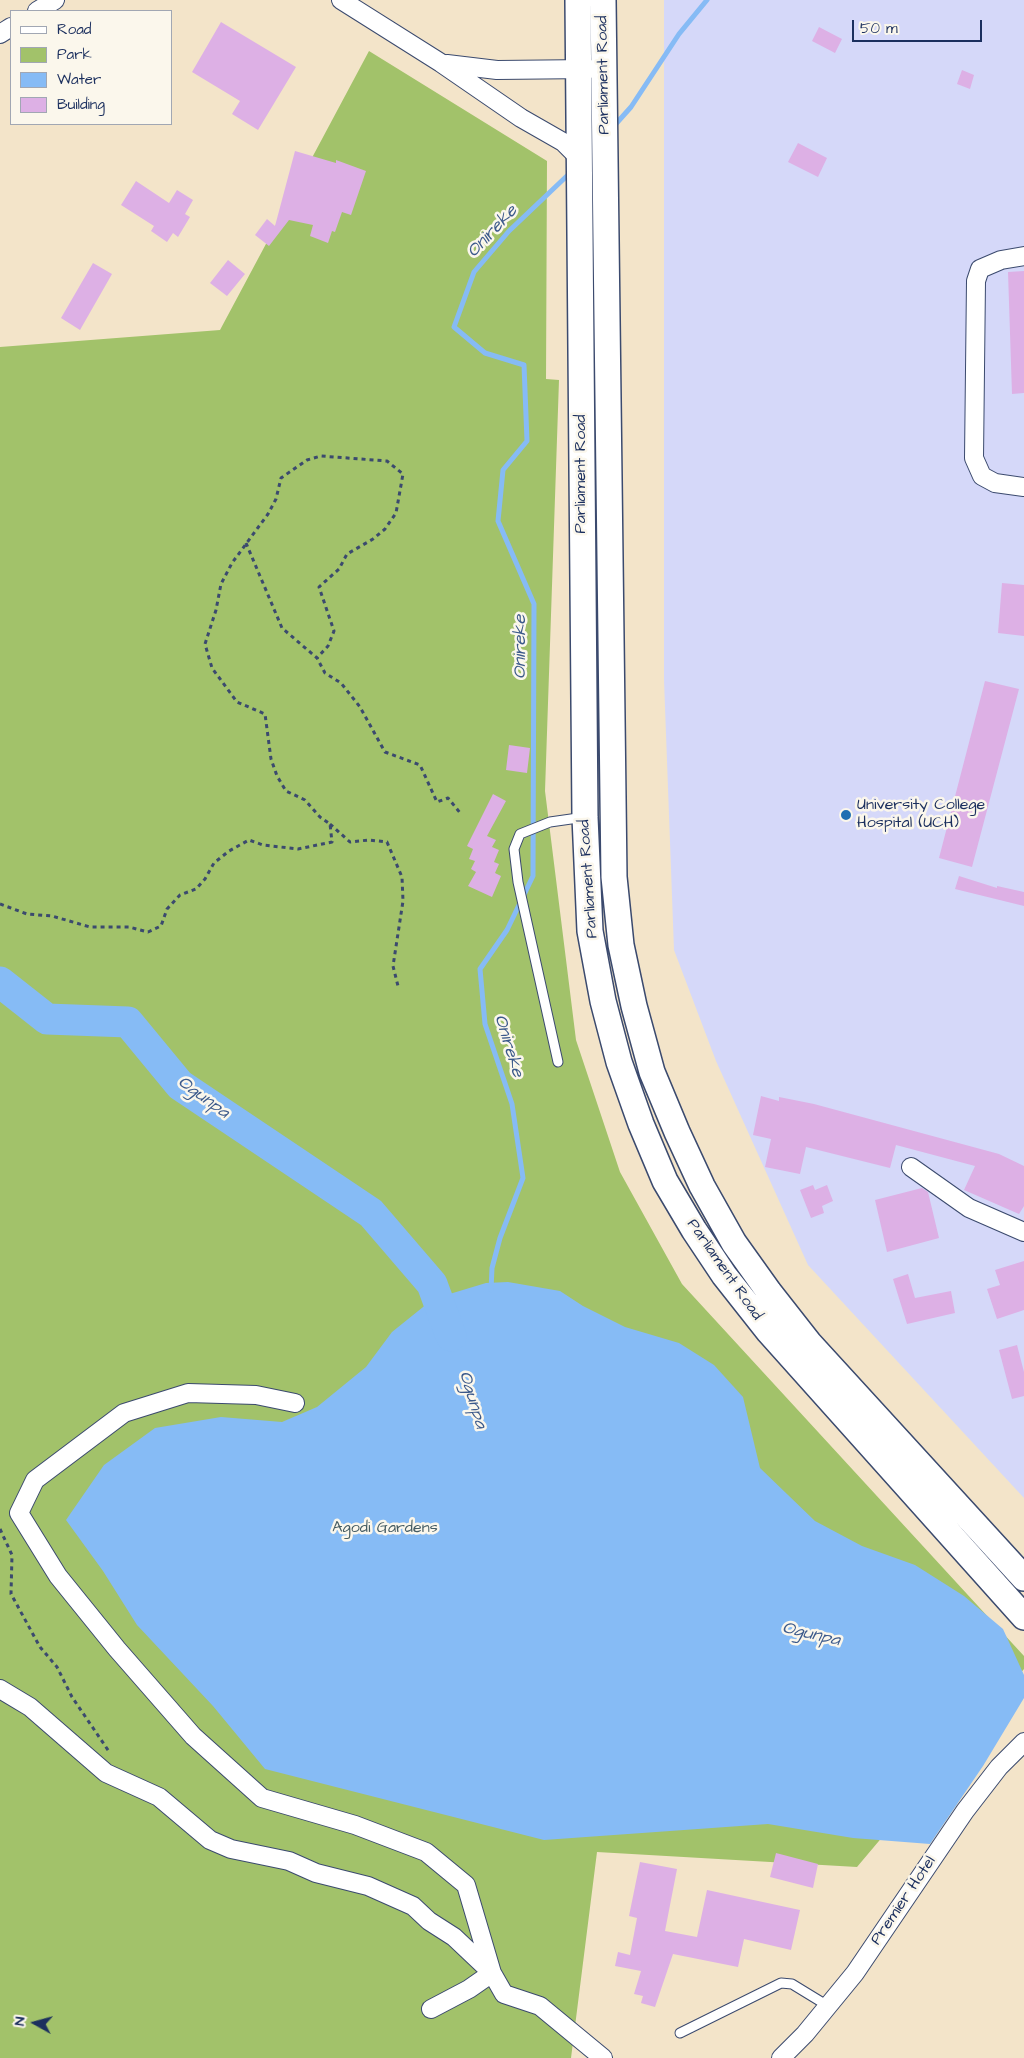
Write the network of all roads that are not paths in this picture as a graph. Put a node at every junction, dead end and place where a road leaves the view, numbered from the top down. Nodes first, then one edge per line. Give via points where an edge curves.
1 (55, 0) edge
2 (341, 0) edge
3 (578, 0) edge
4 (603, 0) edge
5 (39, 10) edge
6 (441, 63) junction
7 (604, 69) junction
8 (578, 70) junction
9 (579, 160) junction
10 (1024, 256) edge
11 (1024, 487) edge
12 (585, 817) junction
13 (558, 1062) dead end
14 (911, 1167) dead end
15 (1024, 1232) edge
16 (296, 1403) dead end
17 (1024, 1578) edge
18 (1024, 1617) edge
19 (0, 1688) edge
20 (1024, 1742) edge
21 (492, 1973) junction
22 (828, 2006) junction
23 (431, 2009) dead end
24 (680, 2033) dead end
25 (603, 2058) edge
26 (782, 2058) edge

1 - 5 street
2 - 6 street
3 - 8 main road, Parliament Road
4 - 7 main road, Parliament Road
6 - 8 street via 497,70
6 - 9 street via 521,118 563,142
7 - 8 street
7 - 17 main road, Parliament Road via 614,877 621,945 652,1072 702,1186 734,1243 769,1292 809,1342
8 - 9 main road, Parliament Road
9 - 12 main road, Parliament Road
10 - 11 street via 980,268 976,281 974,374 974,458 982,476 995,483
12 - 13 lane via 550,822 520,834 514,848 518,882
12 - 18 main road, Parliament Road via 590,931 603,1001 622,1070 666,1181 724,1275 769,1332
14 - 15 street via 969,1208
16 - 21 street via 256,1395 188,1393 124,1413 35,1480 19,1513 58,1576 117,1649 193,1736 262,1798 355,1825 426,1852 466,1885
19 - 21 street via 30,1708 106,1774 159,1796 210,1840 231,1849 300,1865 316,1873 368,1886 413,1906 454,1937
20 - 22 street, Premier Hotel via 999,1767 965,1811
21 - 23 street
21 - 25 street via 504,1994 540,2006
22 - 24 lane via 792,1984 781,1983
22 - 26 street, Premier Hotel

